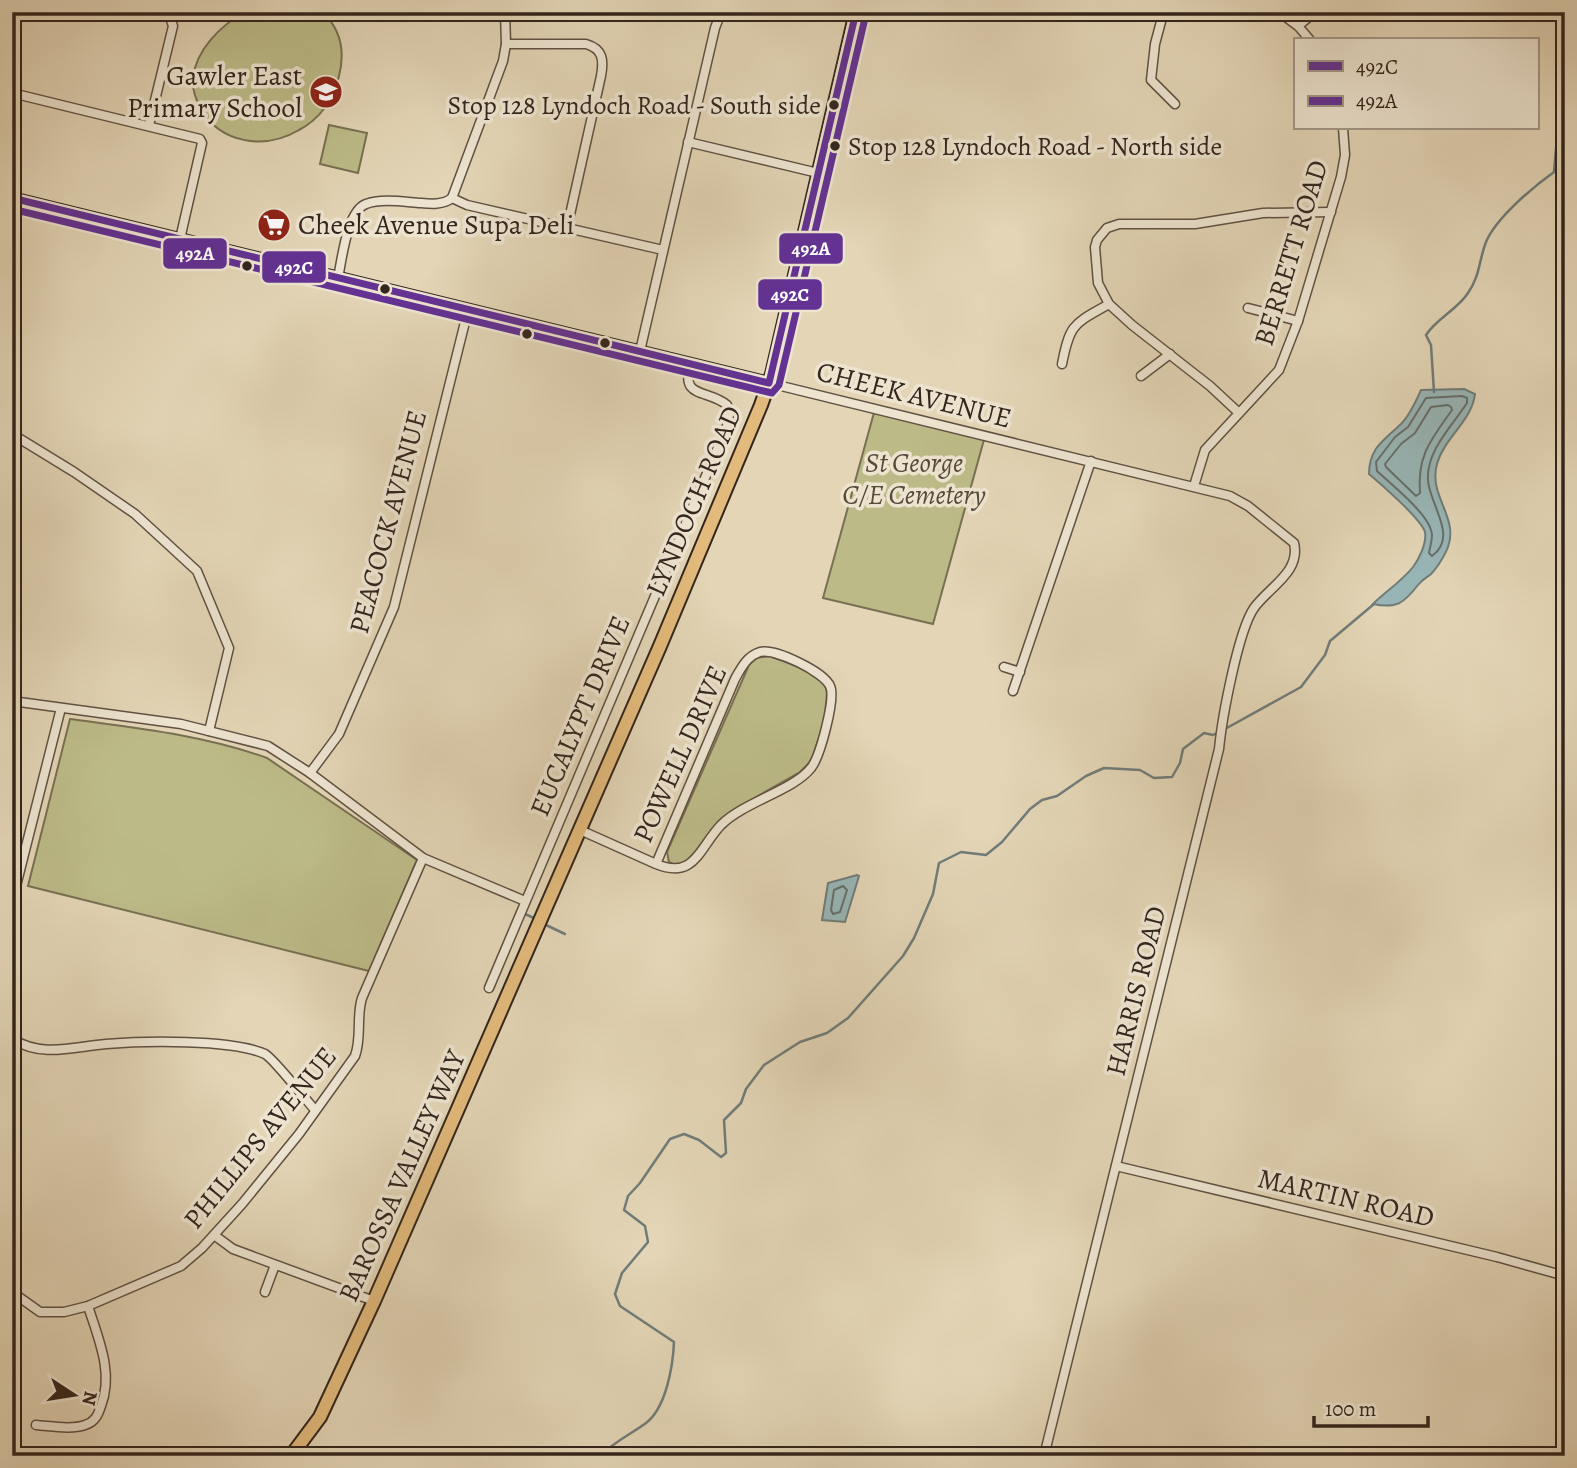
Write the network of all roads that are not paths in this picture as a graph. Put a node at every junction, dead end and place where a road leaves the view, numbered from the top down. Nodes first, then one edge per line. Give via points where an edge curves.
1 (64, 12) edge
2 (74, 12) edge
3 (168, 12) edge
4 (505, 12) edge
5 (721, 12) edge
6 (856, 12) edge
7 (1165, 12) edge
8 (1279, 12) edge
9 (1315, 12) edge
10 (1298, 26) junction
11 (1308, 38) edge
12 (506, 44) junction
13 (12, 93) edge
14 (1175, 104) dead end
15 (149, 125) junction
16 (1343, 130) edge
17 (688, 142) junction
18 (818, 173) junction
19 (12, 198) edge
20 (452, 198) junction
21 (1331, 212) junction
22 (566, 228) junction
23 (180, 239) junction
24 (663, 250) junction
25 (338, 278) junction
26 (1110, 304) junction
27 (1248, 308) dead end
28 (468, 310) junction
29 (1298, 321) junction
30 (640, 351) junction
31 (1170, 354) junction
32 (691, 363) junction
33 (1062, 364) dead end
34 (1142, 376) dead end
35 (769, 383) junction
36 (1239, 413) junction
37 (12, 434) edge
38 (1091, 461) junction
39 (1194, 486) junction
40 (1295, 547) joint
41 (1004, 667) dead end
42 (1020, 672) junction
43 (1013, 691) dead end
44 (12, 701) edge
45 (61, 708) junction
46 (209, 731) junction
47 (310, 773) junction
48 (580, 830) junction
49 (423, 858) junction
50 (656, 864) junction
51 (525, 901) junction
52 (12, 902) edge
53 (545, 910) joint
54 (489, 988) dead end
55 (12, 1039) edge
56 (315, 1110) junction
57 (1116, 1166) junction
58 (214, 1235) junction
59 (275, 1265) junction
60 (1565, 1276) edge
61 (265, 1292) dead end
62 (12, 1293) edge
63 (374, 1301) junction
64 (88, 1306) junction
65 (36, 1425) dead end
66 (291, 1456) edge
67 (1044, 1456) edge

1 - 2 street
3 - 15 street via 173,26
4 - 12 street
5 - 17 street
6 - 18 main road, LYNDOCH ROAD
7 - 14 street via 1150,80
8 - 10 street
9 - 10 street
10 - 11 street
12 - 20 street
12 - 22 street via 586,44 602,55
13 - 15 street
15 - 23 street via 202,143
16 - 21 street, BERRETT ROAD via 1345,155
17 - 18 street
17 - 24 street
18 - 35 main road, LYNDOCH ROAD
19 - 23 street, CHEEK AVENUE
20 - 22 street
20 - 25 street via 427,204 363,205 352,219
21 - 26 street via 1263,213 1195,224 1114,225 1100,234 1095,247 1098,283
21 - 29 street, BERRETT ROAD
22 - 24 street
23 - 25 street, CHEEK AVENUE
24 - 30 street
25 - 28 street, CHEEK AVENUE
26 - 31 street
26 - 33 street via 1076,323
27 - 29 street
28 - 30 street, CHEEK AVENUE
28 - 47 street, PEACOCK AVENUE via 394,607 339,734
29 - 36 street, BERRETT ROAD via 1279,370
30 - 32 street, CHEEK AVENUE
31 - 34 street
31 - 36 street
32 - 35 street, CHEEK AVENUE
32 - 51 street, EUCALYPT DRIVE via 689,385 727,405 727,426
35 - 38 street, CHEEK AVENUE
35 - 48 main road, LYNDOCH ROAD
36 - 39 street, BERRETT ROAD via 1205,450
37 - 46 street via 135,514 197,571 229,648
38 - 39 street, CHEEK AVENUE
38 - 42 street
39 - 40 street, CHEEK AVENUE via 1248,506
40 - 57 street, HARRIS ROAD via 1292,568 1255,607 1246,624
41 - 42 street
42 - 43 street
44 - 45 street
45 - 46 street
45 - 52 street
46 - 47 street via 275,749
47 - 49 street
48 - 50 street, POWELL DRIVE
48 - 53 main road, LYNDOCH ROAD
49 - 51 street
49 - 56 street, PHILLIPS AVENUE via 362,998 355,1056
50 - 50 street, POWELL DRIVE via 667,869 689,865 722,824 811,768 832,702 831,686 822,674 770,652 758,653 746,662
51 - 54 street, EUCALYPT DRIVE
53 - 63 main road, BAROSSA VALLEY WAY
55 - 56 street via 47,1051 198,1043 251,1051 270,1058
56 - 58 street, PHILLIPS AVENUE
57 - 60 street, MARTIN ROAD
57 - 67 street, HARRIS ROAD
58 - 59 street via 233,1249
58 - 64 street, PHILLIPS AVENUE via 181,1266
59 - 61 street
59 - 63 street
62 - 64 street, PHILLIPS AVENUE via 40,1312
63 - 66 main road, BAROSSA VALLEY WAY via 320,1417
64 - 65 street via 106,1372 100,1410 93,1422 80,1427

